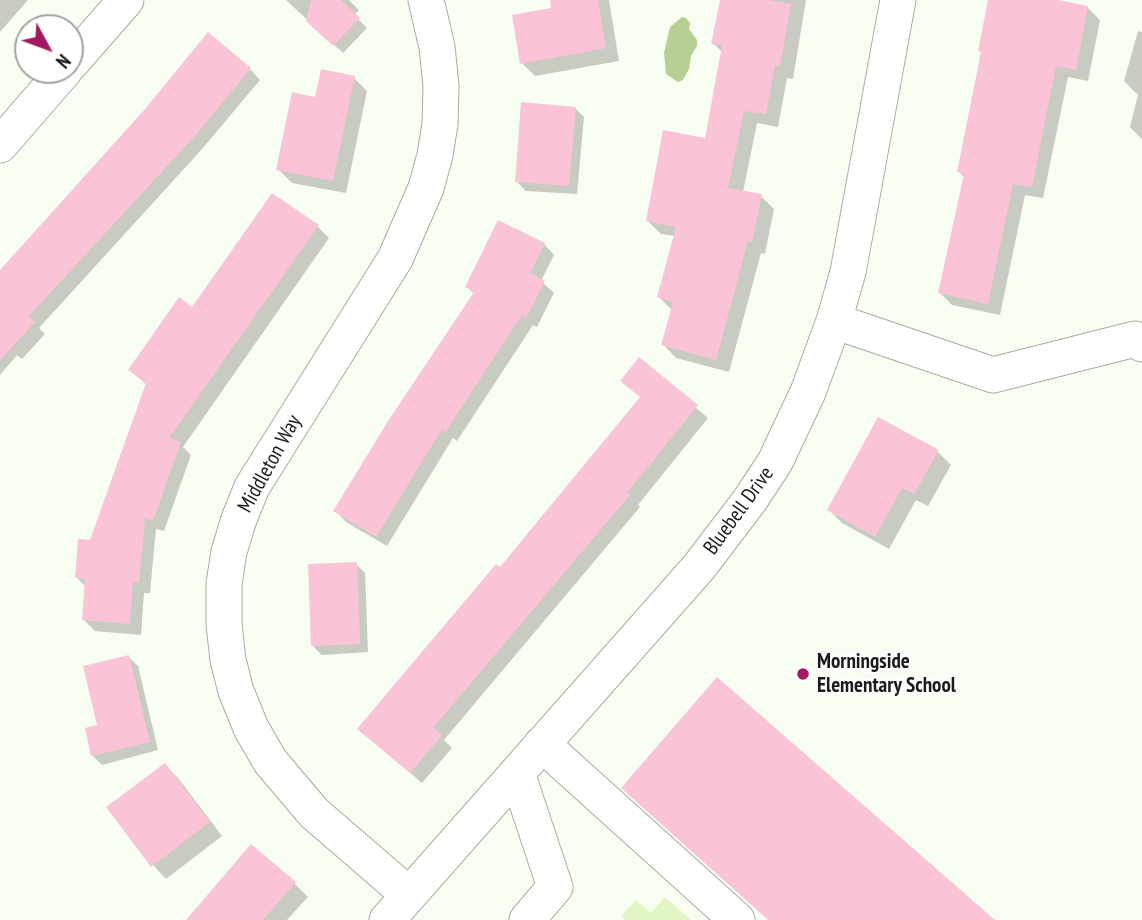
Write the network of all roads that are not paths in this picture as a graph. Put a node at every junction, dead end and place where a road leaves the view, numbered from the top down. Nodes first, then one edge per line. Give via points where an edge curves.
1 (126, 0) edge
2 (426, 0) edge
3 (898, 0) edge
4 (84, 48) edge
5 (53, 84) edge
6 (0, 145) edge
7 (834, 321) junction
8 (1142, 344) edge
9 (542, 744) junction
10 (517, 772) junction
11 (398, 907) edge
12 (527, 920) edge
13 (737, 920) edge

1 - 4 street
2 - 11 street, Middleton Way via 441,86 440,124 426,188 390,268 252,487 224,584 228,660 251,728 270,761
3 - 7 street, Bluebell Drive via 853,247
5 - 6 street
7 - 8 street via 993,376 1135,339
7 - 9 street, Bluebell Drive via 791,431 750,500 699,567
9 - 10 street, Bluebell Drive
9 - 13 street
10 - 11 street, Bluebell Drive
10 - 12 street via 555,887

